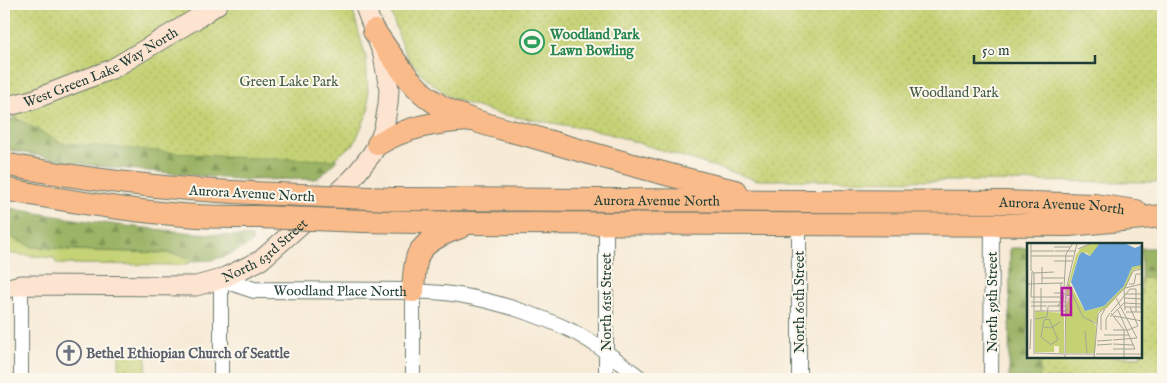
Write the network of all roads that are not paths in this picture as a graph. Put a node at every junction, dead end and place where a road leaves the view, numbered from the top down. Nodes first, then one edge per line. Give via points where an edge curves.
1 (218, 4) edge
2 (364, 4) edge
3 (374, 31) junction
4 (4, 107) edge
5 (473, 120) junction
6 (378, 144) junction
7 (4, 164) edge
8 (4, 189) edge
9 (773, 200) junction
10 (1162, 216) edge
11 (470, 223) junction
12 (606, 224) junction
13 (799, 225) junction
14 (992, 226) junction
15 (221, 279) junction
16 (10, 285) edge
17 (413, 291) junction
18 (606, 352) junction
19 (21, 379) edge
20 (220, 379) edge
21 (413, 379) edge
22 (606, 379) edge
23 (642, 379) edge
24 (799, 379) edge
25 (991, 379) edge

1 - 4 main road, West Green Lake Way North via 112,69 32,100
2 - 3 main road, North 63rd Street
3 - 5 highway via 424,95
3 - 6 main road, North 63rd Street via 383,54 389,89 386,119
5 - 6 highway via 422,126
5 - 9 highway via 672,176
6 - 15 main road, North 63rd Street via 353,178 268,254
7 - 9 highway, Aurora Avenue North, bridge via 111,182 230,193 392,199
8 - 11 highway, Aurora Avenue North, bridge via 196,216
9 - 10 highway, Aurora Avenue North via 1074,203
10 - 14 highway, Aurora Avenue North via 1076,225
11 - 12 highway, Aurora Avenue North
11 - 17 highway via 432,239 418,254
12 - 13 highway, Aurora Avenue North
12 - 18 street, North 61st Street
13 - 14 highway, Aurora Avenue North
13 - 24 street, North 60th Street
14 - 25 street, North 59th Street
15 - 16 main road via 196,286
15 - 17 street, Woodland Place North via 254,290
15 - 20 street, North 63rd Street
16 - 19 street
17 - 18 street, Woodland Place North via 458,294 526,312 572,331
17 - 21 street
18 - 22 street, North 61st Street
18 - 23 street, Woodland Place North

